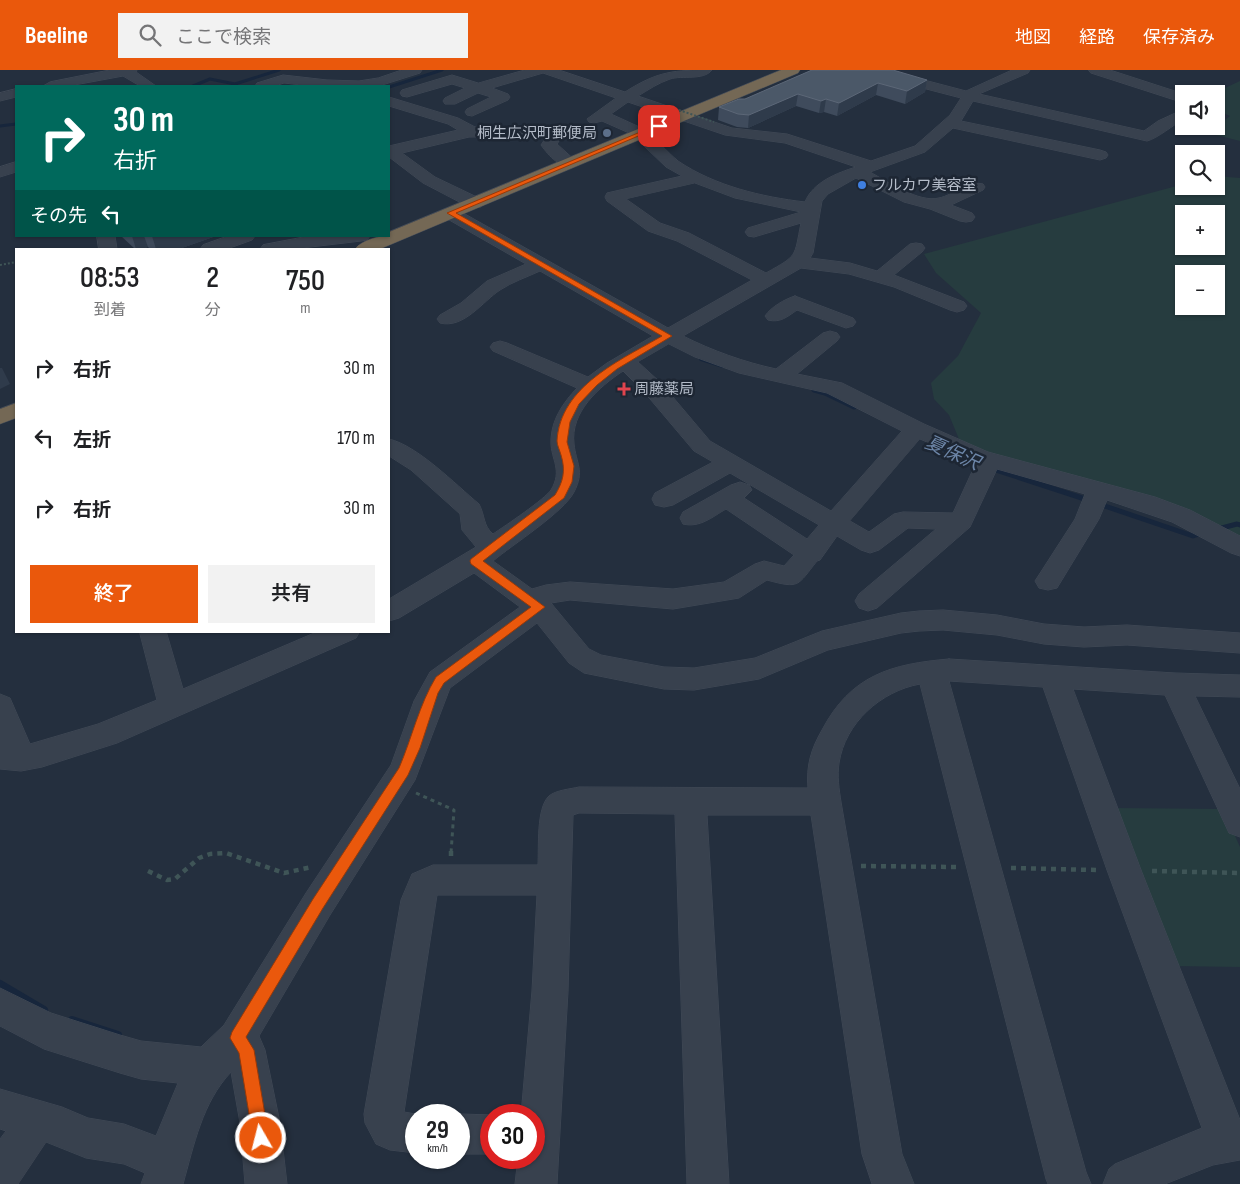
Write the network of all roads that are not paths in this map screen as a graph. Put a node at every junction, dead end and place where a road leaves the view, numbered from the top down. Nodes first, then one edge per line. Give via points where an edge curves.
1 (415, 70) edge
2 (540, 70) edge
3 (546, 70) edge
4 (704, 70) edge
5 (870, 70) edge
6 (1023, 70) edge
7 (1096, 70) edge
8 (127, 71) edge
9 (800, 72) edge
10 (568, 73) edge
11 (279, 74) edge
12 (55, 85) edge
13 (148, 85) edge
14 (263, 85) edge
15 (344, 85) edge
16 (365, 85) edge
17 (972, 87) junction
18 (477, 88) junction
19 (15, 93) edge
20 (627, 96) junction
21 (1175, 96) edge
22 (0, 97) edge
23 (390, 101) edge
24 (450, 101) junction
25 (1086, 107) dead end
26 (413, 109) junction
27 (687, 115) junction
28 (397, 116) dead end
29 (1066, 118) junction
30 (1175, 118) edge
31 (950, 123) junction
32 (462, 134) junction
33 (644, 137) junction
34 (473, 148) dead end
35 (390, 151) edge
36 (1100, 154) dead end
37 (427, 162) dead end
38 (570, 163) junction
39 (409, 166) junction
40 (15, 167) edge
41 (864, 169) junction
42 (0, 172) edge
43 (696, 178) junction
44 (977, 187) dead end
45 (930, 204) junction
46 (463, 212) junction
47 (811, 213) junction
48 (966, 218) dead end
49 (754, 232) dead end
50 (352, 237) edge
51 (241, 242) edge
52 (383, 243) edge
53 (214, 248) edge
54 (274, 248) edge
55 (367, 248) edge
56 (916, 248) dead end
57 (798, 262) junction
58 (541, 264) junction
59 (880, 277) junction
60 (766, 280) junction
61 (740, 295) junction
62 (957, 306) dead end
63 (447, 319) dead end
64 (846, 322) dead end
65 (668, 336) junction
66 (830, 337) dead end
67 (500, 347) dead end
68 (626, 362) junction
69 (781, 376) junction
70 (591, 386) junction
71 (15, 395) edge
72 (0, 401) edge
73 (15, 410) edge
74 (0, 417) edge
75 (916, 429) junction
76 (390, 447) edge
77 (989, 460) junction
78 (730, 463) junction
79 (758, 479) junction
80 (1099, 490) junction
81 (726, 498) junction
82 (664, 499) dead end
83 (692, 518) dead end
84 (961, 521) junction
85 (834, 523) junction
86 (1240, 547) edge
87 (484, 554) junction
88 (811, 554) junction
89 (1048, 581) dead end
90 (868, 601) dead end
91 (534, 604) junction
92 (390, 610) edge
93 (341, 633) edge
94 (154, 634) dead end
95 (1240, 643) edge
96 (926, 671) junction
97 (1054, 677) junction
98 (1175, 684) junction
99 (1240, 686) edge
100 (0, 706) edge
101 (173, 706) junction
102 (11, 757) edge
103 (690, 801) junction
104 (825, 802) junction
105 (1240, 823) edge
106 (554, 880) junction
107 (0, 1006) edge
108 (237, 1038) junction
109 (208, 1069) junction
110 (539, 1104) edge
111 (0, 1109) edge
112 (38, 1120) junction
113 (405, 1132) edge
114 (1233, 1141) edge
115 (536, 1169) edge
116 (166, 1171) edge
117 (0, 1174) edge
118 (266, 1184) edge
119 (536, 1184) edge
120 (708, 1184) edge
121 (893, 1184) edge
122 (1070, 1184) edge
123 (1124, 1184) edge

1 - 16 street
2 - 18 street
3 - 10 street
4 - 20 street via 666,76
5 - 17 street
6 - 17 street
7 - 21 street
8 - 12 street
8 - 13 street
9 - 27 highway
10 - 20 street
11 - 14 street
11 - 15 street
17 - 29 street
17 - 31 street via 964,106
18 - 24 street
18 - 24 street via 503,97 475,111
18 - 24 street via 452,79 411,92
19 - 22 street
20 - 27 street
20 - 33 street via 598,117
23 - 26 street
25 - 29 street
26 - 28 street
26 - 32 street via 467,128
27 - 33 highway
27 - 41 street via 730,132 787,139
29 - 30 street via 1147,136
31 - 36 street
31 - 41 street via 920,149
32 - 34 street
32 - 35 street
32 - 38 street via 555,131 549,145
33 - 38 highway
33 - 43 street via 674,165
33 - 46 highway
35 - 39 street
37 - 39 street
38 - 46 highway
39 - 46 street via 434,183
40 - 42 street
41 - 45 street via 890,190
41 - 47 street via 822,190 814,200
43 - 47 street via 736,193
43 - 60 street via 613,197 654,227 690,241
44 - 45 street via 941,203
45 - 48 street
46 - 52 highway
46 - 58 street
47 - 49 street
47 - 57 street via 804,253
50 - 54 street
51 - 53 street
52 - 55 highway
56 - 59 street
57 - 59 street
57 - 60 street
58 - 63 street via 494,285 468,307
58 - 65 street
59 - 62 street
60 - 61 street
61 - 64 street via 777,314 796,302
61 - 65 street
65 - 68 street
65 - 69 street via 746,369
66 - 69 street
67 - 70 street
68 - 70 street via 614,367
68 - 78 street via 653,388 702,446
69 - 75 street via 834,388
70 - 87 street via 575,403 565,422 562,442 569,466 568,482 559,498
71 - 72 highway
73 - 74 highway
75 - 77 street
75 - 85 street
76 - 87 street via 419,465 470,510
77 - 80 street
77 - 84 street
78 - 79 street
78 - 82 street
79 - 81 street
79 - 85 street
80 - 86 street via 1181,516
80 - 89 street via 1087,519
81 - 83 street
81 - 88 street
84 - 85 street via 903,520 870,544
84 - 90 street
85 - 88 street
87 - 91 street
87 - 92 street
88 - 91 street via 790,577 764,570 730,591 673,600 570,591 546,594
91 - 95 street via 586,661 683,680 759,668 822,641 919,621 997,625 1084,637 1127,636
91 - 108 street via 440,680 432,692 404,771
93 - 101 street
94 - 101 street
96 - 97 street
96 - 104 street via 880,685 860,697 846,712 825,756
96 - 122 street via 936,685
97 - 98 street
97 - 114 street via 1124,870
98 - 99 street
98 - 105 street
100 - 102 street
101 - 102 street via 81,743
103 - 104 street
103 - 106 street via 579,800 561,805 557,811
103 - 120 street
104 - 121 street via 882,1154
106 - 110 street via 550,991
106 - 113 street via 433,880 424,884 418,900 384,1114 390,1130
107 - 109 street via 44,1030 120,1054
108 - 109 street
108 - 118 street via 246,1050 260,1123
109 - 116 street via 188,1106
111 - 112 street
112 - 116 street via 86,1138 124,1144 153,1156
112 - 117 street
114 - 123 street via 1218,1142
115 - 119 street

